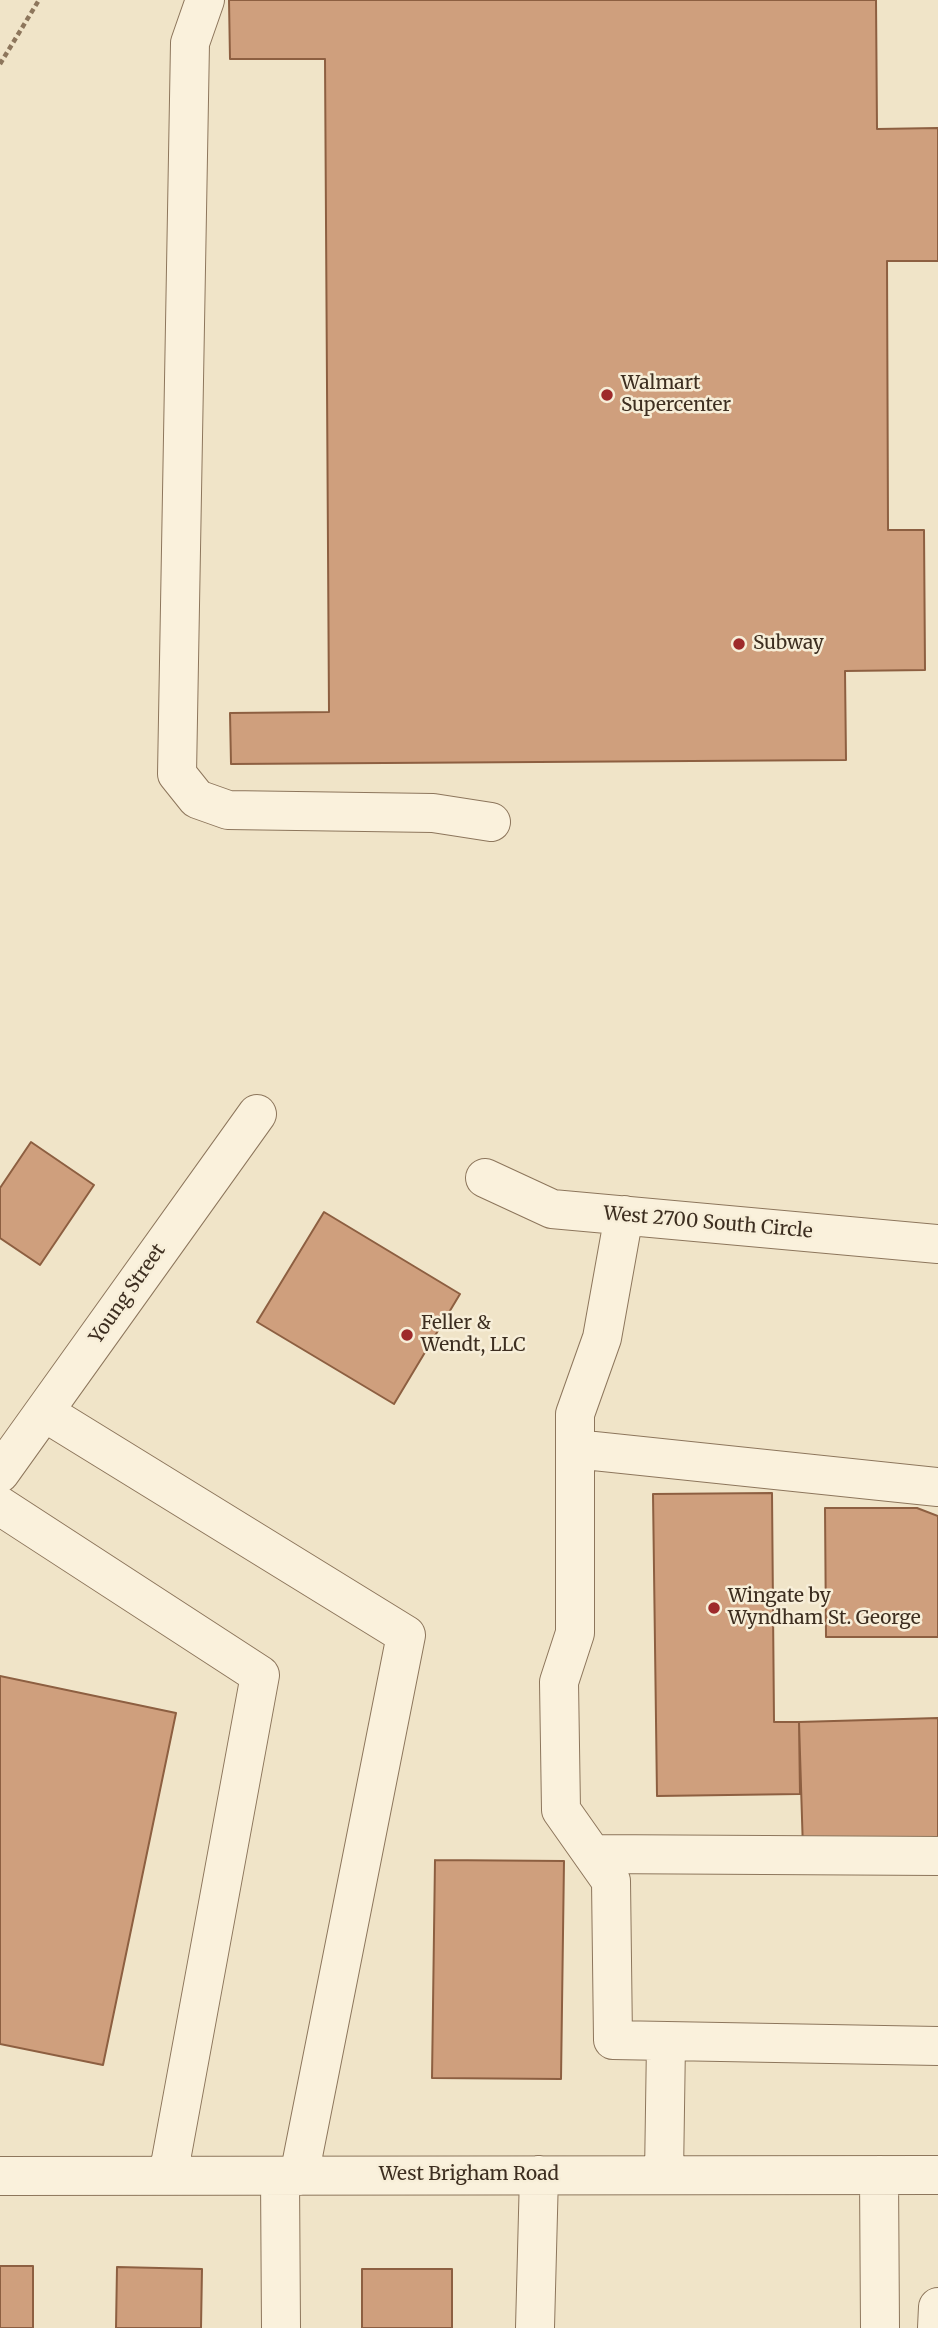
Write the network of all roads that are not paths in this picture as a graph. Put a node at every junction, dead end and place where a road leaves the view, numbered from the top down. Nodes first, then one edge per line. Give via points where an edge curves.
1 (205, 0) edge
2 (491, 822) dead end
3 (257, 1114) dead end
4 (485, 1178) dead end
5 (624, 1216) junction
6 (938, 1244) edge
7 (44, 1412) junction
8 (575, 1448) junction
9 (0, 1473) edge
10 (938, 1487) edge
11 (0, 1506) edge
12 (592, 1854) junction
13 (938, 1856) edge
14 (666, 2042) junction
15 (938, 2046) edge
16 (539, 2175) junction
17 (664, 2175) junction
18 (879, 2175) junction
19 (938, 2175) edge
20 (0, 2176) edge
21 (168, 2176) junction
22 (289, 2176) junction
23 (537, 2279) junction
24 (938, 2307) edge
25 (281, 2328) edge
26 (535, 2328) edge
27 (559, 2328) edge
28 (880, 2328) edge
29 (937, 2328) edge

1 - 2 street via 190,43 177,774 197,799 228,810 433,813
3 - 7 street, Young Street
4 - 5 street, West 2700 South Circle via 552,1209
5 - 6 street, West 2700 South Circle
5 - 8 street via 602,1338 575,1414
7 - 9 street, Young Street
7 - 22 street via 406,1635
8 - 10 street
8 - 12 street via 575,1633 559,1682 561,1810
11 - 21 street via 260,1675
12 - 13 street
12 - 14 street via 611,1881 613,2040
14 - 15 street
14 - 17 street
16 - 17 street, West Brigham Road
16 - 22 street, West Brigham Road
16 - 23 street
17 - 18 street, West Brigham Road
18 - 19 street, West Brigham Road
18 - 28 street
20 - 21 street, West Brigham Road
21 - 22 street, West Brigham Road
22 - 25 street
23 - 26 street
23 - 27 street via 557,2297
24 - 29 street

